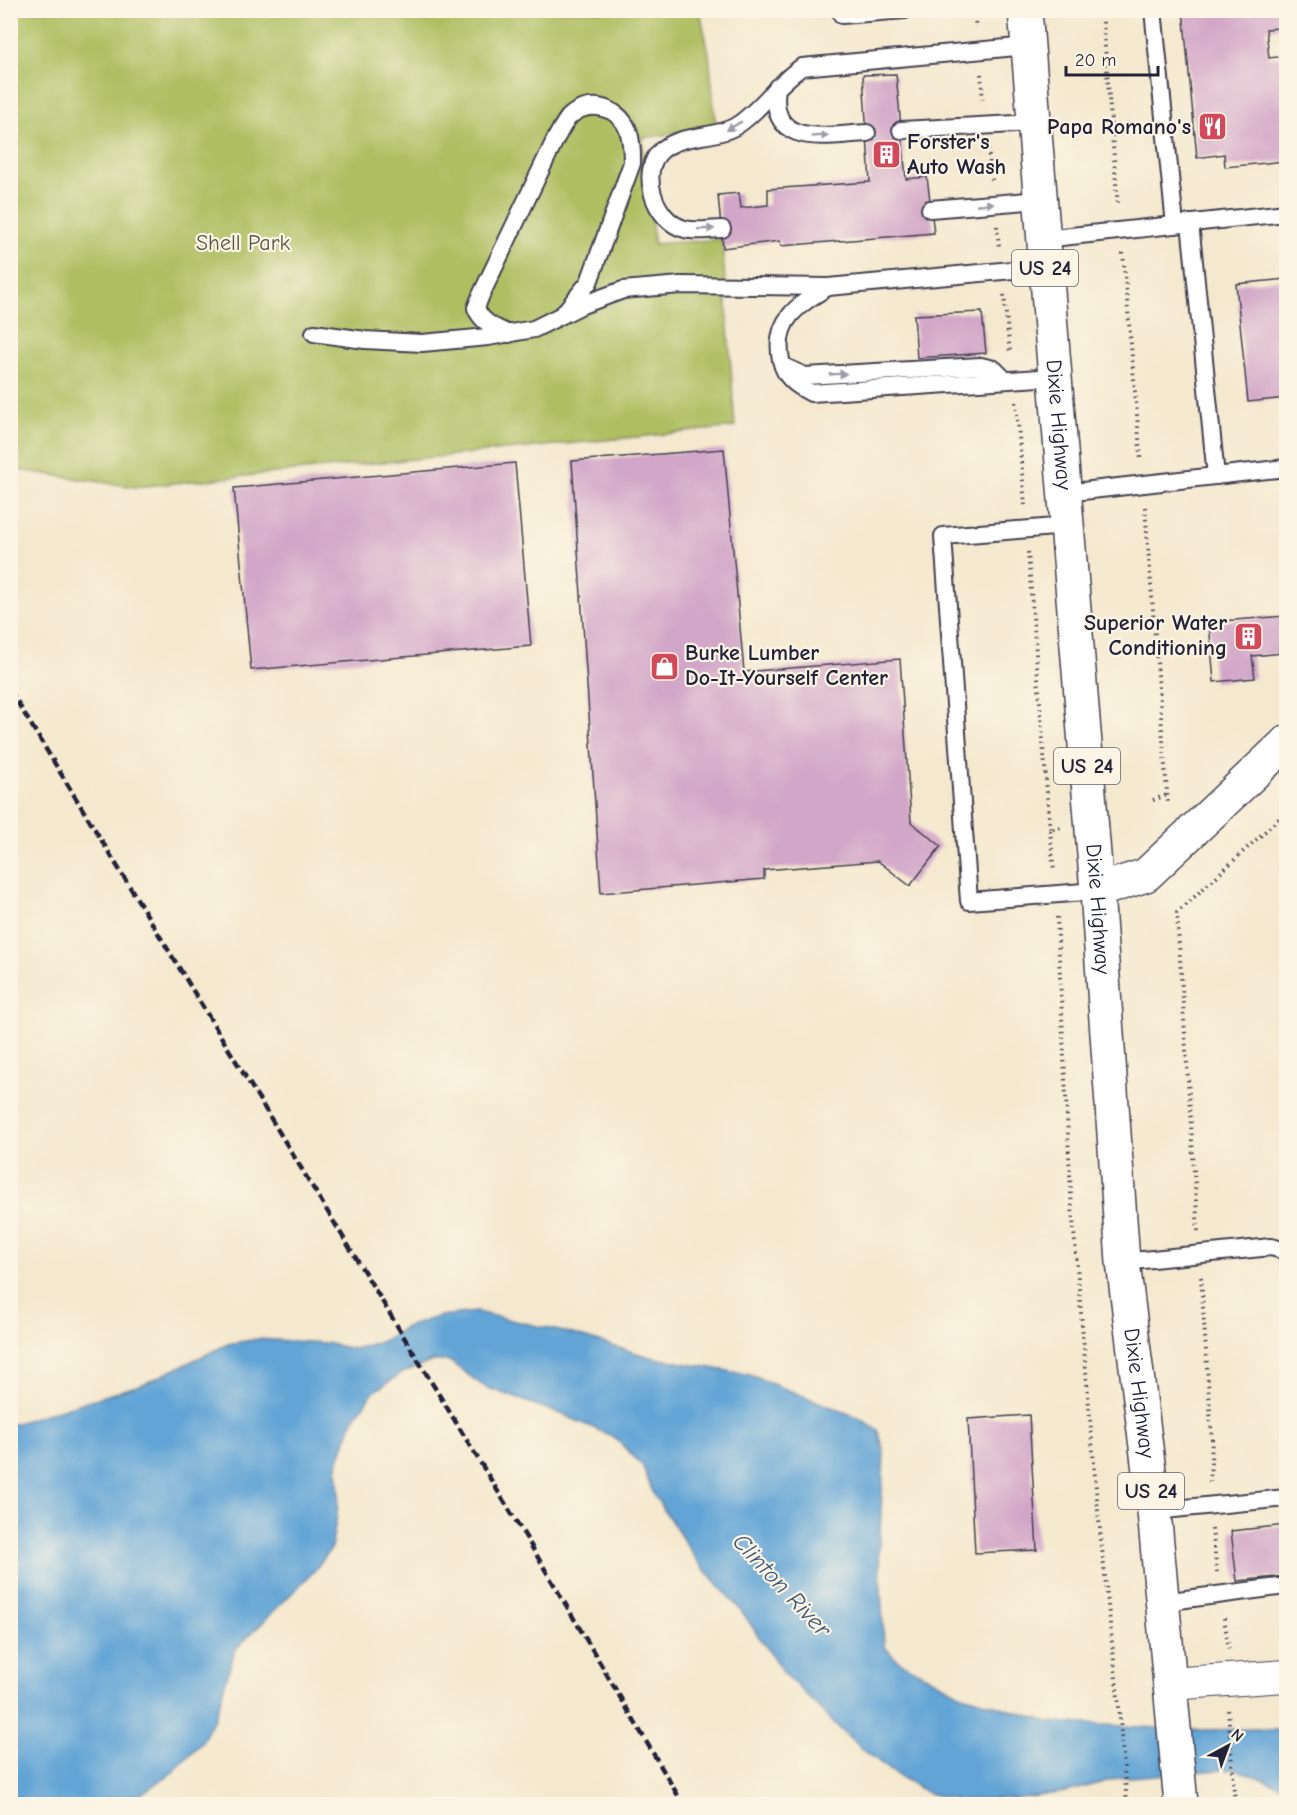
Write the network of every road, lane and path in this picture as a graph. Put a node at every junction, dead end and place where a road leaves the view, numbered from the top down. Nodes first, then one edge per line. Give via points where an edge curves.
1 (841, 10) edge
2 (905, 10) edge
3 (974, 10) edge
4 (1025, 10) edge
5 (1101, 10) edge
6 (1153, 10) edge
7 (1028, 46) junction
8 (978, 51) junction
9 (777, 87) junction
10 (1034, 123) junction
11 (986, 126) junction
12 (901, 130) dead end
13 (867, 133) dead end
14 (1040, 200) junction
15 (994, 203) junction
16 (930, 208) dead end
17 (1287, 213) edge
18 (1183, 224) junction
19 (722, 229) dead end
20 (1121, 231) junction
21 (1044, 253) junction
22 (1002, 271) junction
23 (828, 287) junction
24 (563, 314) junction
25 (314, 333) dead end
26 (509, 334) junction
27 (1055, 377) junction
28 (1009, 380) junction
29 (1287, 468) edge
30 (1216, 476) junction
31 (1143, 484) junction
32 (1065, 493) junction
33 (1067, 526) junction
34 (1027, 529) junction
35 (1283, 753) edge
36 (1167, 795) junction
37 (1153, 800) dead end
38 (1168, 805) dead end
39 (1287, 812) edge
40 (1061, 827) dead end
41 (1050, 830) junction
42 (1097, 891) junction
43 (1056, 894) junction
44 (1287, 1251) edge
45 (1200, 1254) junction
46 (1123, 1262) junction
47 (1212, 1440) dead end
48 (1287, 1498) edge
49 (1154, 1511) junction
50 (1287, 1586) edge
51 (1163, 1602) junction
52 (1287, 1676) edge
53 (1169, 1684) junction
54 (1228, 1711) dead end
55 (1179, 1790) edge
56 (1127, 1804) edge
57 (1235, 1804) edge

1 - 2 lane via 842,15
3 - 8 path
4 - 7 main road, Dixie Highway / US 24
5 - 20 path
6 - 18 lane
7 - 8 lane
7 - 10 main road, Dixie Highway / US 24
8 - 9 lane via 802,67
8 - 11 path
9 -> 13 lane via 777,112 790,130 807,136
9 -> 19 lane via 738,125 721,134 675,143 655,161 651,192 662,215 684,229
10 - 11 lane
10 - 14 main road, Dixie Highway / US 24
11 - 12 lane
11 - 15 path
14 - 15 lane
14 - 21 main road, Dixie Highway / US 24
16 -> 15 lane
15 - 22 path
17 - 18 lane
18 - 20 lane
18 - 30 lane
20 - 21 lane
20 - 31 path
21 - 22 lane
21 - 27 main road, Dixie Highway / US 24
22 - 23 lane
22 - 28 path
23 - 24 lane via 681,285 623,290
23 - 28 lane via 806,300 780,331 784,371 795,385 811,393
24 - 26 lane via 534,329
24 - 26 lane via 589,282 632,163 627,128 599,106 581,109 568,118 481,295 476,308 480,317
25 - 26 lane via 422,343
27 - 28 lane
27 - 32 main road, Dixie Highway / US 24
28 - 34 path
29 - 30 lane
30 - 31 lane
31 - 32 lane
31 - 36 path
32 - 33 main road, Dixie Highway / US 24
33 - 34 lane
33 - 42 main road, Dixie Highway / US 24
34 - 41 path
34 - 43 lane via 943,536 969,901
35 - 42 main road via 1146,875
36 - 37 path
36 - 38 path
39 - 45 path via 1177,913
40 - 41 path
41 - 43 path
42 - 43 lane
42 - 46 main road, Dixie Highway / US 24
43 - 56 path via 1071,1196
44 - 45 lane via 1271,1247
45 - 46 lane
45 - 47 path
46 - 49 main road, Dixie Highway / US 24
48 - 49 lane
49 - 51 main road, Dixie Highway / US 24
50 - 51 lane
51 - 53 main road, Dixie Highway / US 24
52 - 53 street
53 - 55 main road, Dixie Highway / US 24
54 - 57 path

